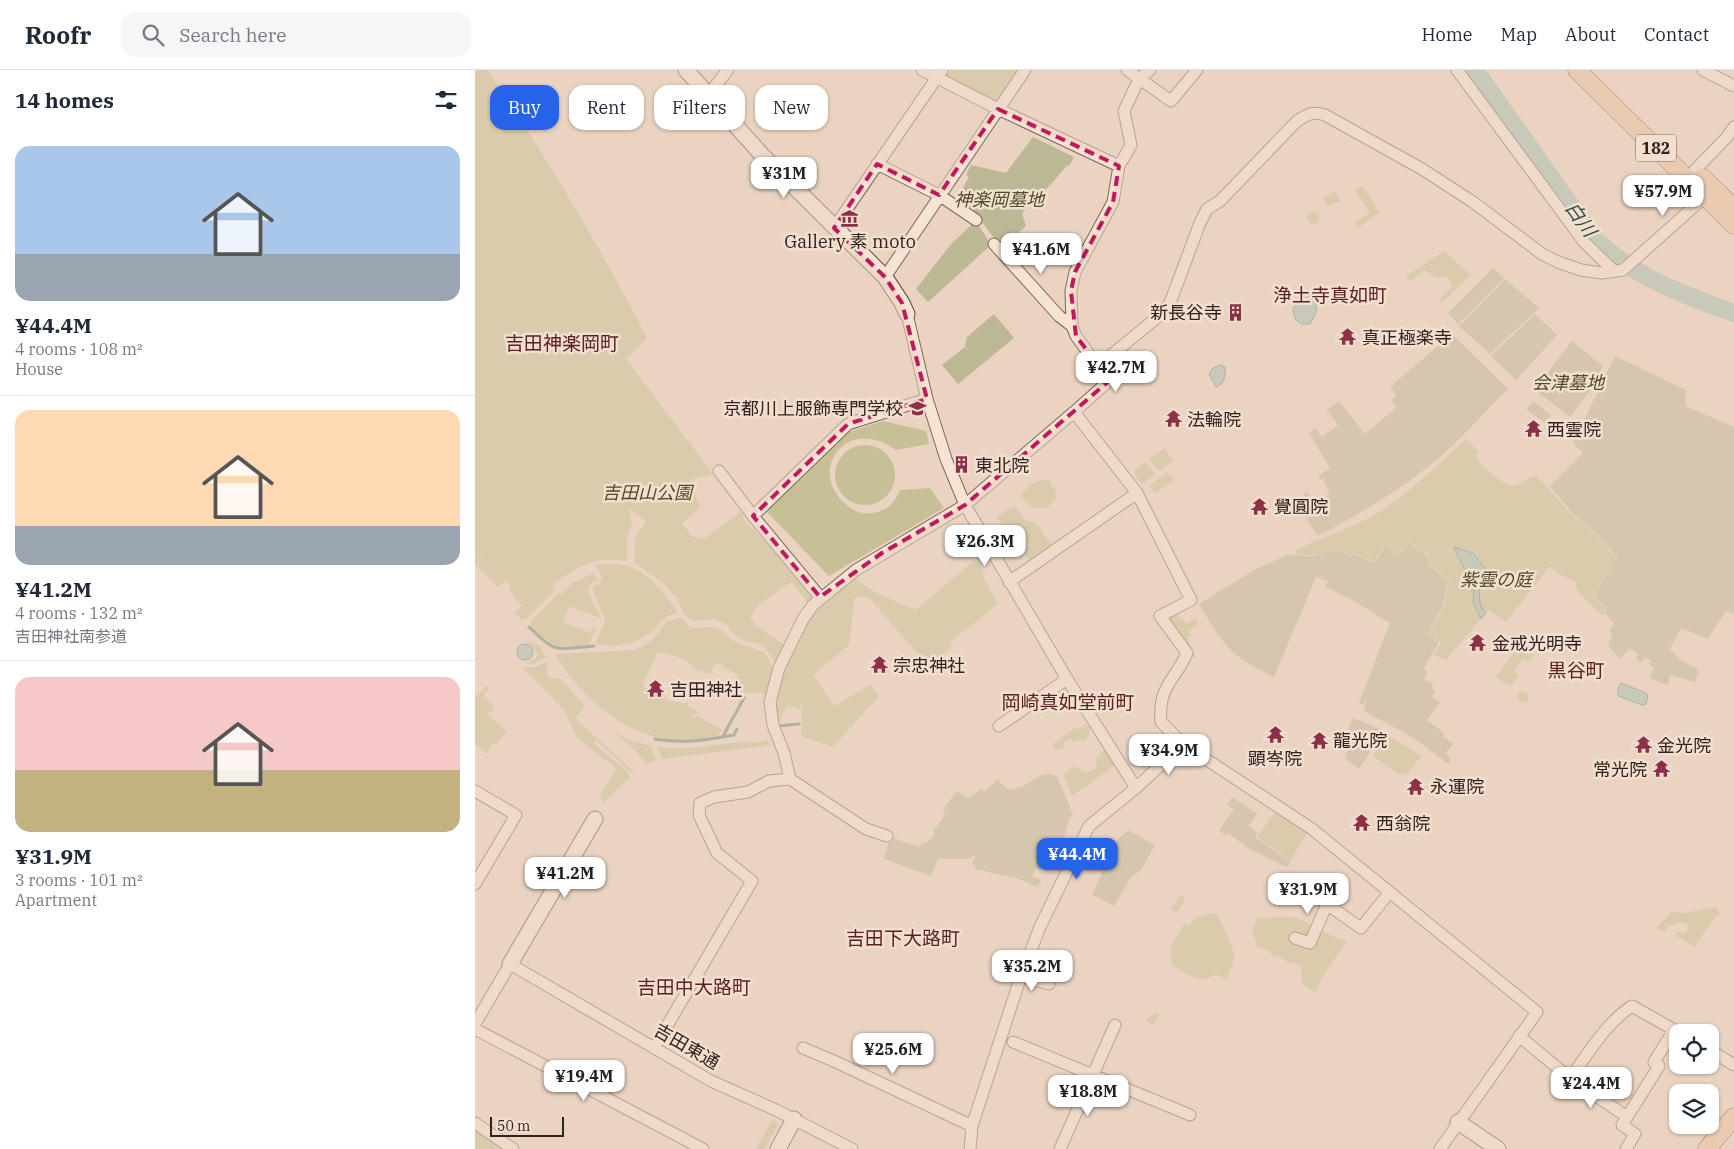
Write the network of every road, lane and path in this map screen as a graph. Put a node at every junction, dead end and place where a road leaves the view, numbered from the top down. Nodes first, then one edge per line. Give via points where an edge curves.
1 (686, 70) edge
2 (728, 70) edge
3 (922, 70) edge
4 (1025, 70) edge
5 (1127, 70) edge
6 (1150, 70) edge
7 (1197, 70) edge
8 (1457, 70) edge
9 (1703, 70) edge
10 (1583, 71) edge
11 (940, 74) edge
12 (1139, 79) junction
13 (698, 85) edge
14 (716, 85) edge
15 (1734, 86) edge
16 (998, 109) junction
17 (1734, 127) edge
18 (740, 130) edge
19 (877, 164) junction
20 (1119, 166) junction
21 (1695, 170) junction
22 (1709, 192) junction
23 (939, 195) junction
24 (1734, 208) edge
25 (976, 220) dead end
26 (1734, 225) edge
27 (834, 228) junction
28 (994, 244) dead end
29 (1622, 268) junction
30 (885, 277) junction
31 (907, 314) joint
32 (1072, 326) junction
33 (1098, 366) junction
34 (927, 399) junction
35 (1074, 412) junction
36 (719, 471) dead end
37 (1137, 493) junction
38 (965, 505) junction
39 (753, 516) junction
40 (1009, 582) junction
41 (820, 597) junction
42 (1067, 679) junction
43 (999, 726) dead end
44 (1183, 744) junction
45 (790, 779) junction
46 (1136, 788) junction
47 (475, 791) edge
48 (595, 819) dead end
49 (887, 836) dead end
50 (475, 883) edge
51 (1389, 893) junction
52 (1295, 938) dead end
53 (510, 964) junction
54 (1022, 976) junction
55 (1049, 984) dead end
56 (1115, 1025) dead end
57 (1669, 1027) edge
58 (476, 1029) edge
59 (1519, 1036) junction
60 (1669, 1041) edge
61 (1013, 1042) dead end
62 (654, 1048) junction
63 (803, 1048) dead end
64 (1719, 1055) edge
65 (1734, 1064) edge
66 (1093, 1075) junction
67 (1569, 1078) junction
68 (1190, 1115) dead end
69 (1627, 1117) junction
70 (794, 1119) junction
71 (1458, 1122) junction
72 (475, 1123) edge
73 (1731, 1125) edge
74 (972, 1126) junction
75 (513, 1149) edge
76 (703, 1149) edge
77 (778, 1149) edge
78 (852, 1149) edge
79 (970, 1149) edge
80 (1059, 1149) edge
81 (1440, 1149) edge
82 (1498, 1149) edge
83 (1626, 1149) edge
84 (1707, 1149) edge

1 - 13 street
2 - 14 street
3 - 11 street
4 - 16 street
5 - 12 street
6 - 12 street
7 - 12 street via 1171,101
8 - 29 street via 1584,242
9 - 15 street
10 - 21 main road, 182
10 - 22 main road, 182
11 - 16 street
11 - 19 street
12 - 20 street via 1124,111 1131,145
16 - 20 street
16 - 23 street
17 - 21 street
18 - 27 street
19 - 23 street
19 - 27 street
20 - 32 street via 1113,202 1075,272 1071,291
21 - 22 main road, 182
22 - 24 main road, 182
22 - 26 main road, 182
22 - 29 street
23 - 25 street
23 - 30 street
27 - 30 street
28 - 32 street via 1059,316
29 - 33 street via 1592,272 1558,262 1421,169 1325,115 1309,113 1297,121 1220,201 1207,209 1170,303
30 - 31 street
31 - 34 street
32 - 33 street
33 - 35 street via 1110,380
34 - 38 street
34 - 39 street via 848,424
35 - 37 street
35 - 38 street
36 - 39 street
37 - 40 street
37 - 44 street via 1191,600 1160,616 1187,653 1181,667 1170,679 1160,707 1161,722
38 - 40 street
38 - 41 street via 855,570
39 - 41 street
40 - 42 street
41 - 45 street via 803,619 779,668 770,702 773,725
42 - 43 street
42 - 46 street
44 - 46 street
44 - 51 street via 1312,829
45 - 49 street via 866,830
45 - 62 street via 769,781 748,792 714,797 700,803 699,815 717,853 752,881
46 - 54 street via 1089,826 1040,927
47 - 50 street via 516,815
48 - 53 street
51 - 52 street via 1361,928 1323,901 1310,943
51 - 59 street via 1537,1012
53 - 58 street
53 - 62 street, 吉田東通
54 - 55 street
54 - 74 street
56 - 66 street
57 - 67 street via 1631,1006 1622,1012
58 - 76 street
59 - 67 street
59 - 71 street
60 - 69 street via 1654,1062 1659,1066
61 - 66 street
62 - 70 street, 吉田東通 via 711,1081
63 - 74 street
64 - 65 street
66 - 68 street
66 - 80 street
67 - 69 street
69 - 83 street via 1622,1125 1635,1134
70 - 77 street
70 - 78 street, 吉田東通
71 - 81 street
71 - 82 street
72 - 75 street
73 - 84 main road
74 - 79 street

